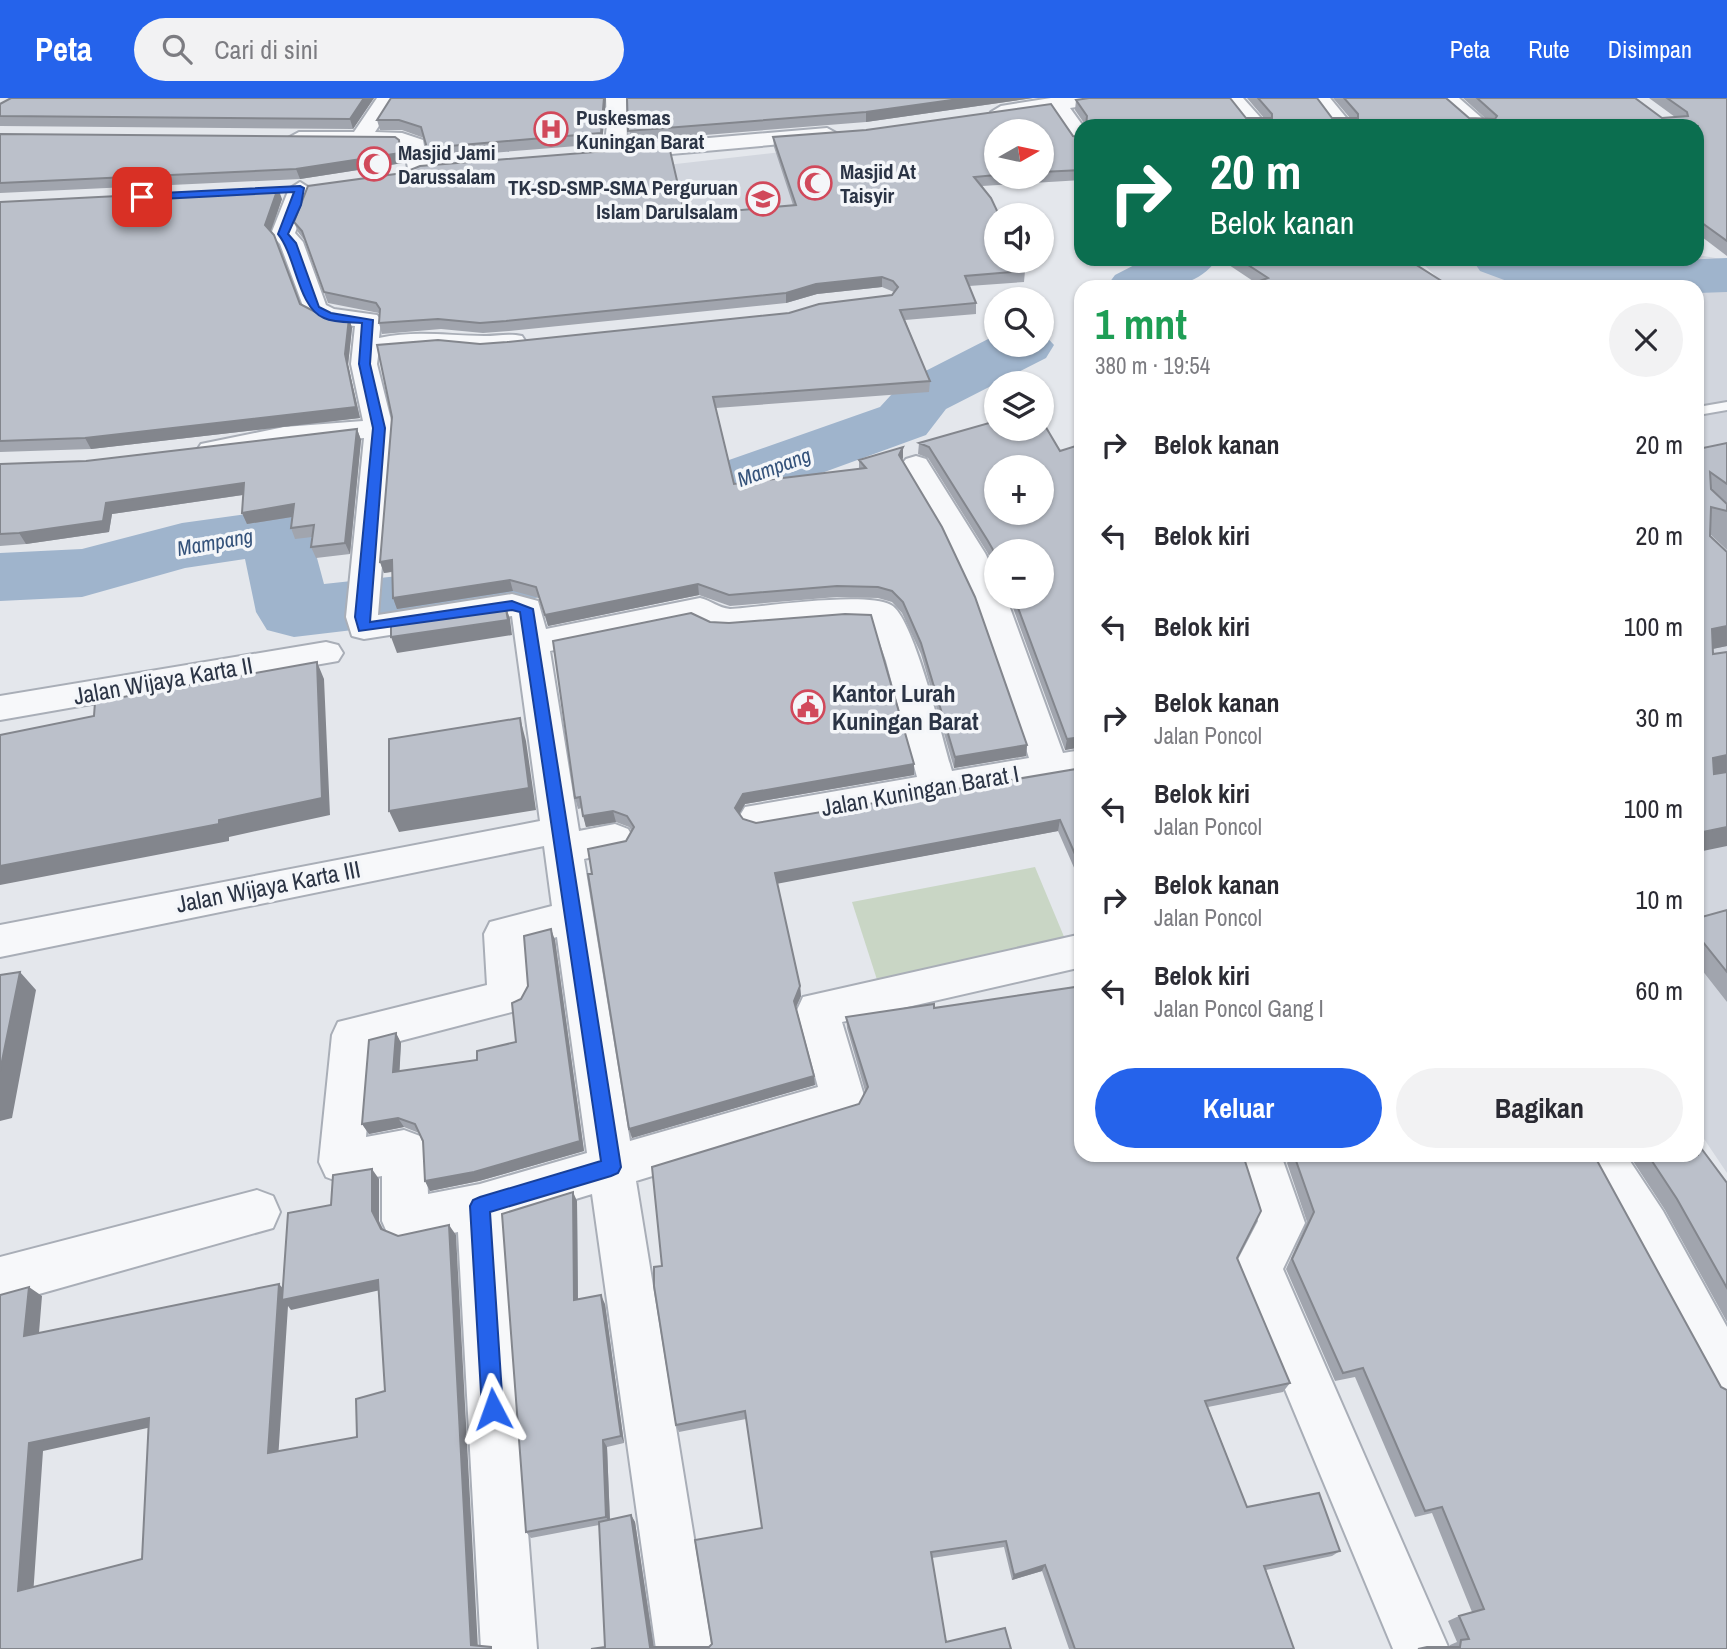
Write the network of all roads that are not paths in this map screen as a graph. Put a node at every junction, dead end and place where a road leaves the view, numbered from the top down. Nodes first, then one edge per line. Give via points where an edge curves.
1 (387, 98) edge
2 (615, 98) edge
3 (1101, 98) edge
4 (1232, 98) edge
5 (1319, 98) edge
6 (1446, 98) edge
7 (1056, 103) junction
8 (977, 116) edge
9 (1251, 119) edge
10 (1336, 119) edge
11 (1472, 119) edge
12 (1074, 129) edge
13 (852, 132) edge
14 (361, 137) junction
15 (278, 138) edge
16 (615, 152) junction
17 (588, 154) edge
18 (443, 166) edge
19 (417, 168) junction
20 (393, 176) edge
21 (299, 188) edge
22 (534, 340) edge
23 (365, 346) junction
24 (1727, 406) edge
25 (1704, 410) edge
26 (379, 428) junction
27 (190, 452) edge
28 (916, 465) dead end
29 (531, 643) junction
30 (326, 653) dead end
31 (0, 708) edge
32 (1066, 766) edge
33 (938, 786) junction
34 (758, 817) dead end
35 (615, 839) dead end
36 (550, 841) junction
37 (575, 917) junction
38 (0, 941) edge
39 (1074, 952) edge
40 (1260, 1162) edge
41 (1605, 1162) edge
42 (611, 1167) junction
43 (480, 1206) junction
44 (257, 1212) dead end
45 (0, 1282) edge
46 (1727, 1376) edge
47 (509, 1649) edge
48 (684, 1649) edge
49 (1421, 1649) edge

1 - 14 street
2 - 16 street
3 - 7 street
4 - 9 street
5 - 10 street
6 - 11 street
7 - 8 street
7 - 12 street
13 - 16 street
14 - 15 street
14 - 19 street via 410,141 415,145
16 - 17 street
18 - 19 street
19 - 20 street
21 - 23 street via 283,234 291,243 315,309 328,316 368,320
22 - 23 street
23 - 26 street via 364,364
24 - 25 lane
26 - 27 street via 284,436
26 - 29 street via 363,613 520,605 527,609
28 - 32 street via 956,527
29 - 33 street via 700,609 710,619 730,620 879,612 887,618 903,661
29 - 36 street
30 - 31 street, Jalan Wijaya Karta II
32 - 33 street, Jalan Kuningan Barat I
33 - 34 street, Jalan Kuningan Barat I
35 - 36 street, Jalan Wijaya Karta III
36 - 37 street
36 - 38 street, Jalan Wijaya Karta III
37 - 42 street
37 - 43 street via 505,934 508,997 353,1035 342,1162 404,1151 405,1221
39 - 42 street via 818,1010 843,1099
40 - 49 street via 1282,1223 1258,1267
41 - 46 street
42 - 43 street
42 - 48 street
43 - 47 street
44 - 45 street

